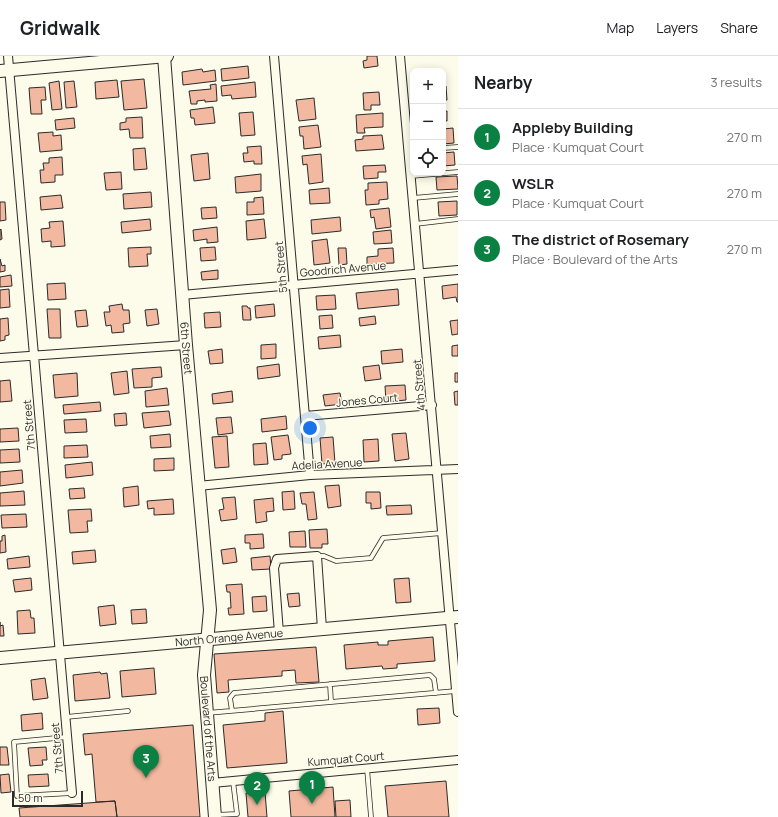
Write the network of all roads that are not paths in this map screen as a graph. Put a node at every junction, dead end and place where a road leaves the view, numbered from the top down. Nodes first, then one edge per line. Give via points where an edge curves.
1 (8, 56) edge
2 (164, 56) edge
3 (167, 56) edge
4 (274, 56) edge
5 (400, 56) edge
6 (5, 71) edge
7 (410, 142) edge
8 (446, 148) edge
9 (458, 148) edge
10 (458, 172) edge
11 (446, 173) edge
12 (410, 176) edge
13 (458, 194) edge
14 (412, 198) junction
15 (458, 219) edge
16 (415, 224) junction
17 (458, 270) edge
18 (419, 274) junction
19 (294, 284) junction
20 (182, 295) junction
21 (186, 345) junction
22 (34, 355) junction
23 (0, 358) edge
24 (432, 405) junction
25 (305, 416) junction
26 (458, 469) edge
27 (437, 470) junction
28 (310, 475) junction
29 (198, 486) junction
30 (442, 532) junction
31 (318, 556) junction
32 (454, 617) edge
33 (322, 629) junction
34 (278, 633) junction
35 (208, 640) junction
36 (60, 653) junction
37 (0, 658) edge
38 (330, 684) junction
39 (456, 691) junction
40 (436, 693) junction
41 (330, 702) junction
42 (128, 711) dead end
43 (232, 711) junction
44 (458, 712) edge
45 (206, 713) junction
46 (66, 717) junction
47 (68, 737) junction
48 (458, 760) edge
49 (367, 768) junction
50 (232, 780) junction
51 (212, 783) junction
52 (72, 793) joint
53 (215, 816) edge
54 (371, 817) edge

1 - 6 street, 7th Street
2 - 3 street
2 - 6 street
2 - 20 street, 6th Street
4 - 19 street, 5th Street
5 - 7 street, 4th Street
6 - 22 street, 7th Street
8 - 9 lane
10 - 11 lane
12 - 14 street, 4th Street
13 - 14 lane
14 - 16 street, 4th Street
15 - 16 lane
16 - 18 street, 4th Street
17 - 18 street, Goodrich Avenue
18 - 19 street, Goodrich Avenue
18 - 24 street, 4th Street
19 - 20 street, Goodrich Avenue
19 - 25 street, 5th Street
20 - 21 street, 6th Street
21 - 22 street
21 - 29 street, 6th Street
22 - 23 street
22 - 36 street, 7th Street
24 - 25 street, Jones Court
24 - 27 street, 4th Street
25 - 28 street, 5th Street
26 - 27 street, Adelia Avenue
27 - 28 street, Adelia Avenue
27 - 30 street, 4th Street
28 - 29 street, Adelia Avenue
29 - 35 street, 6th Street via 210,610
30 - 31 lane via 382,538 371,558 336,561
30 - 32 street, 4th Street
31 - 33 street
31 - 34 street via 277,559 274,568
32 - 33 street, North Orange Avenue
32 - 39 street, 4th Street
33 - 34 street, North Orange Avenue
34 - 35 street, North Orange Avenue
35 - 36 street, North Orange Avenue
35 - 45 street, Boulevard of the Arts via 204,664
36 - 37 street, North Orange Avenue
36 - 46 street, 7th Street
38 - 40 lane via 430,675 434,679
38 - 41 lane
38 - 43 lane via 234,693 230,698
39 - 40 lane
39 - 44 street, 4th Street
40 - 41 lane
41 - 43 lane
42 - 46 lane
43 - 45 lane
45 - 51 street, Boulevard of the Arts
46 - 47 street, 7th Street
47 - 52 street, 7th Street
47 - 52 lane via 14,742 17,796
48 - 49 street, Kumquat Court
49 - 50 street, Kumquat Court
49 - 54 lane
50 - 51 street, Kumquat Court
50 - 53 lane via 237,814
51 - 53 street, Boulevard of the Arts

